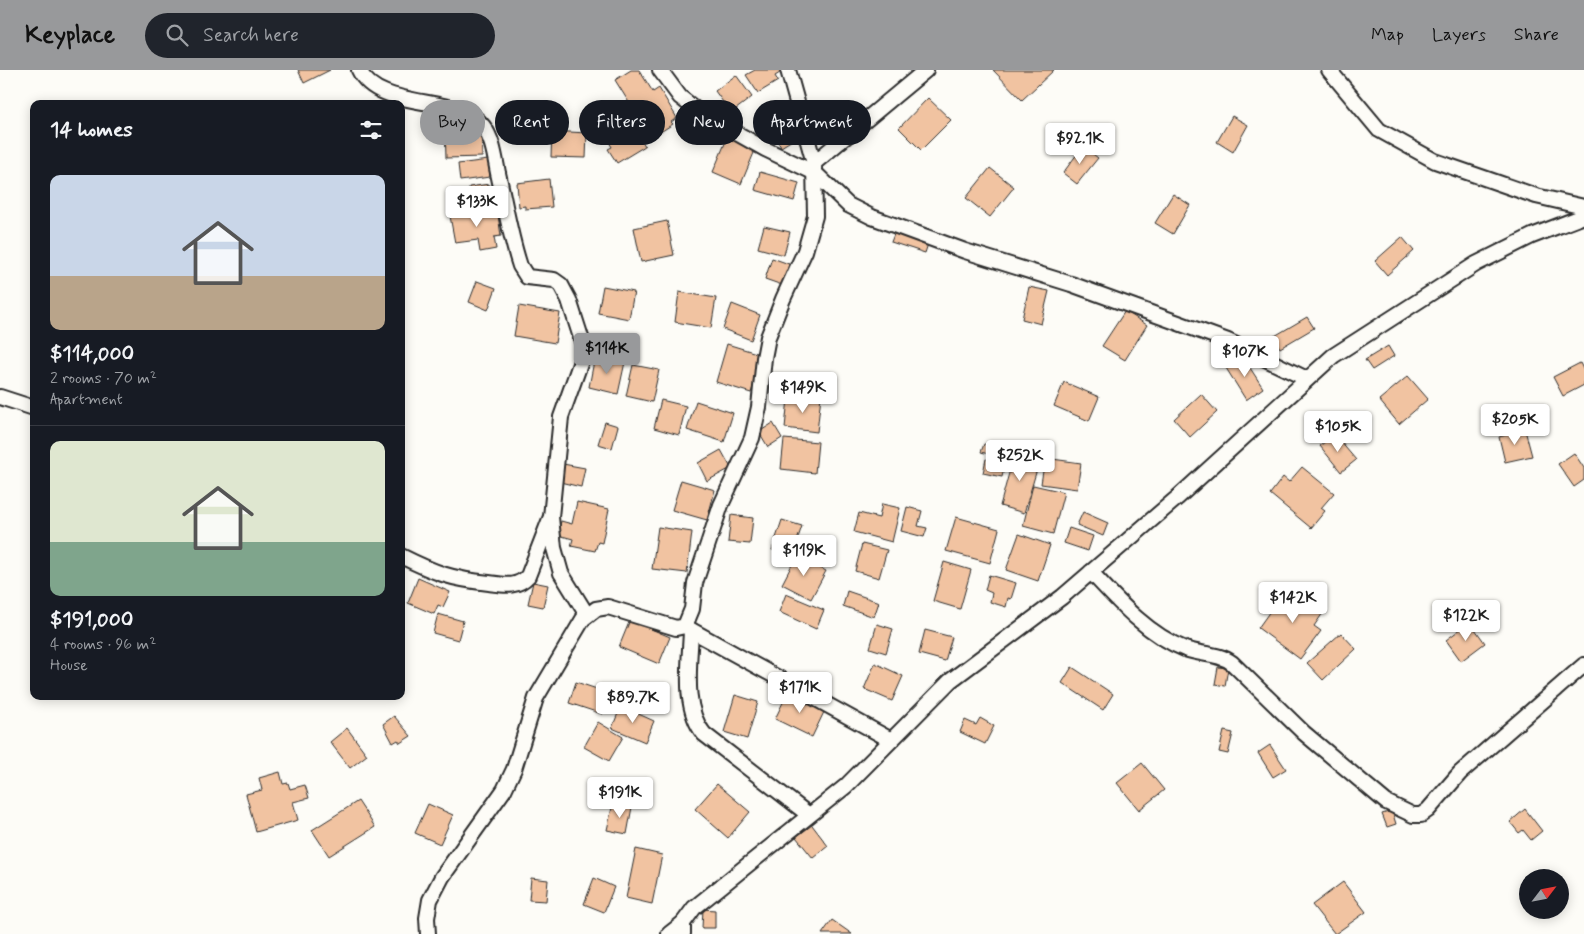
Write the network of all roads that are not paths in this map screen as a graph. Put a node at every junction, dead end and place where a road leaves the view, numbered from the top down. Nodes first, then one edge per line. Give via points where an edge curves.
1 (359, 70) edge
2 (660, 70) edge
3 (788, 70) edge
4 (926, 70) edge
5 (1328, 70) edge
6 (815, 168) junction
7 (1584, 207) edge
8 (1584, 216) edge
9 (1307, 379) junction
10 (0, 397) edge
11 (30, 407) edge
12 (552, 517) junction
13 (405, 558) edge
14 (1091, 572) junction
15 (587, 615) junction
16 (688, 628) junction
17 (1584, 665) edge
18 (891, 740) junction
19 (809, 815) junction
20 (683, 928) edge
21 (428, 934) edge
22 (669, 934) edge

1 - 12 street via 363,79 381,92 448,108 468,115 483,126 492,146 520,266 527,277 554,280 561,284 569,300 585,350 561,417
2 - 6 street via 680,97 700,112 766,149
3 - 6 street
4 - 6 street
5 - 7 street via 1379,130 1435,162 1536,196
6 - 9 street via 848,205 872,217 1228,341
6 - 16 street via 815,216 805,251 768,337 752,438 721,504 695,583
8 - 9 street via 1532,236 1456,276 1333,356
9 - 14 street
10 - 11 street
12 - 13 street via 528,576 522,583 455,580
12 - 15 street via 554,548 561,573
14 - 17 street via 1138,618 1164,638 1184,649 1232,662 1310,738 1386,802 1413,815 1428,810 1460,773
14 - 18 street via 950,681
15 - 16 street via 608,607 676,628
15 - 21 street via 536,698 514,769 504,790 442,877 430,900
16 - 18 street
16 - 19 street via 695,724
18 - 19 street via 846,786
19 - 20 street via 694,908
20 - 22 street

